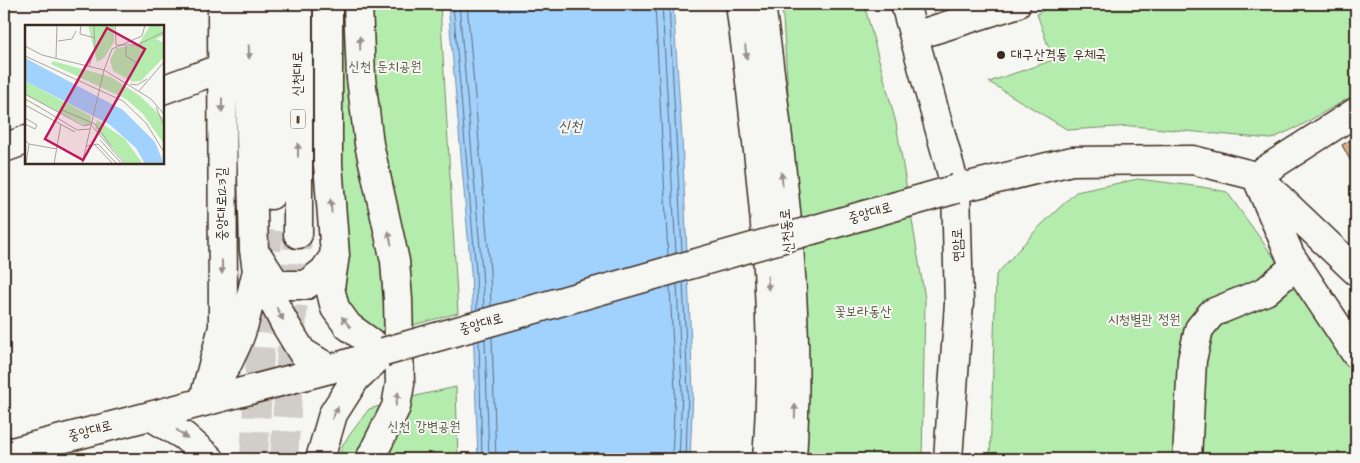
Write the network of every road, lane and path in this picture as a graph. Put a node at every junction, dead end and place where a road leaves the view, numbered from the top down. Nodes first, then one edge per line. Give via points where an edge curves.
1 (222, 4) edge
2 (250, 4) edge
3 (273, 4) edge
4 (298, 4) edge
5 (328, 4) edge
6 (358, 4) edge
7 (740, 4) edge
8 (761, 4) edge
9 (903, 4) edge
10 (1016, 4) edge
11 (914, 36) junction
12 (222, 68) junction
13 (164, 89) edge
14 (1356, 112) edge
15 (25, 140) edge
16 (4, 148) edge
17 (1256, 176) junction
18 (956, 189) junction
19 (298, 234) tunnel mouth
20 (260, 250) junction
21 (335, 255) junction
22 (1296, 265) junction
23 (1356, 270) edge
24 (384, 352) junction
25 (1356, 354) edge
26 (330, 369) junction
27 (203, 401) junction
28 (150, 416) junction
29 (951, 423) junction
30 (4, 454) edge
31 (210, 459) edge
32 (320, 459) edge
33 (370, 459) edge
34 (767, 459) edge
35 (792, 459) edge
36 (948, 459) edge
37 (956, 459) edge
38 (1187, 459) edge

1 - 12 main road, 중앙대로123길
2 -> 20 main road via 248,24
3 - 20 main road, 신천대로 / 11
19 -> 4 main road, 신천대로 / 11
21 -> 5 main road via 328,164
33 -> 6 main road via 396,408 400,384 398,300 395,261 369,144 361,78
7 -> 34 main road, 신천동로 via 765,218 770,315
35 -> 8 main road, 신천동로 via 796,410 793,301 779,138
9 - 11 main road, 연암로
10 - 11 main road
11 - 18 main road, 연암로
12 - 13 main road
12 -> 27 main road, 중앙대로123길 via 223,327
14 - 17 main road
15 - 16 main road
17 - 18 main road, 중앙대로 via 1192,160 1072,161
17 - 22 main road
17 - 23 main road
18 - 24 main road, 중앙대로, bridge
18 - 29 main road, 연암로 via 959,303
20 - 21 main road via 274,281 284,285 306,285 324,272
20 -> 26 main road via 285,324 302,352
20 - 27 main road via 241,334 226,368
24 -> 21 main road via 348,326 335,308 330,288
22 - 25 main road
22 - 38 main road via 1266,291 1212,313 1199,329 1192,360
24 - 26 main road, 중앙대로
32 -> 24 main road via 333,414 356,378
26 - 27 main road, 중앙대로
27 - 28 main road, 중앙대로
28 - 30 main road, 중앙대로
28 -> 31 main road via 184,436
29 - 36 main road, 연암로
29 - 37 main road

